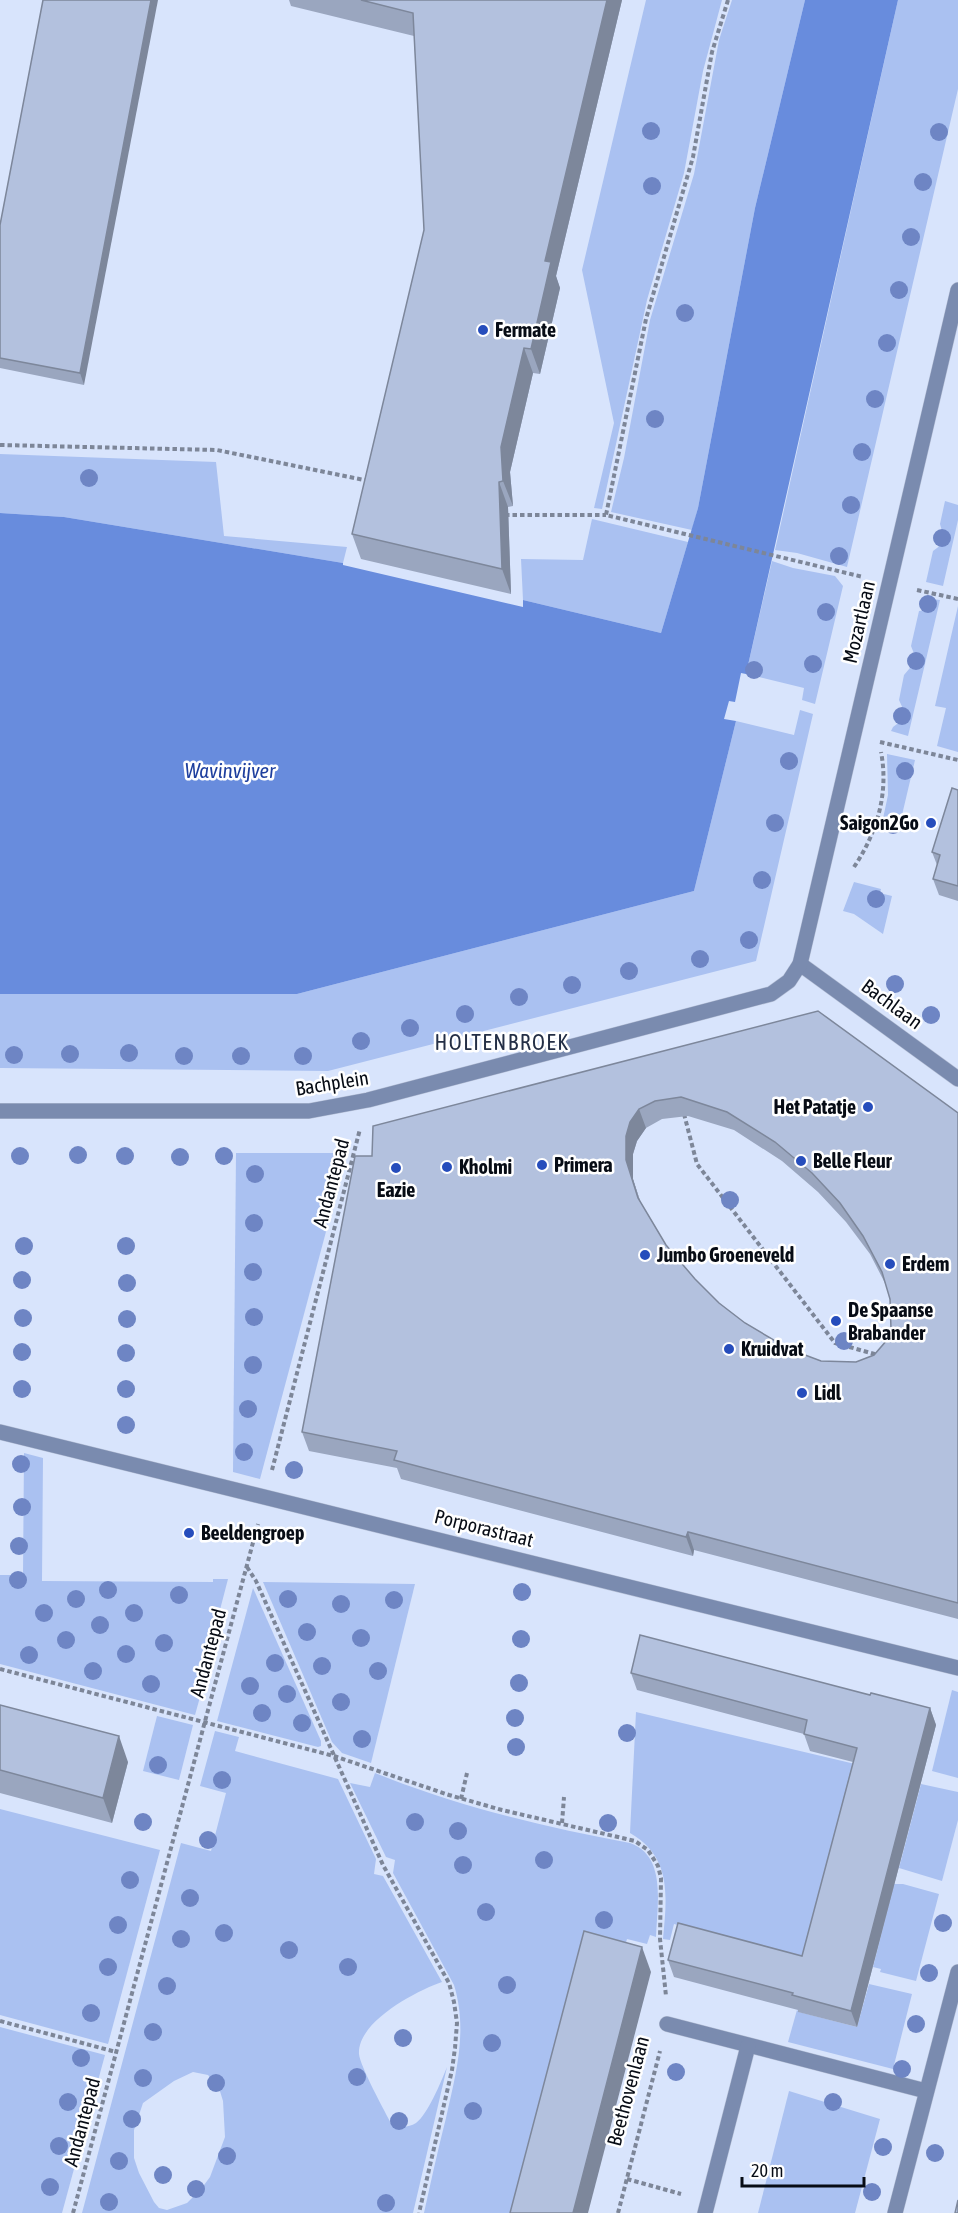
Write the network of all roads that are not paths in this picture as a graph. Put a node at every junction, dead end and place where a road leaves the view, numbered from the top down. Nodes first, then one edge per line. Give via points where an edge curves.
1 (958, 290) edge
2 (800, 964) junction
3 (958, 1079) edge
4 (0, 1111) edge
5 (0, 1432) edge
6 (958, 1668) edge
7 (958, 1972) edge
8 (667, 2024) road end
9 (748, 2046) junction
10 (926, 2091) junction
11 (706, 2207) edge
12 (895, 2213) edge

1 - 2 street, Mozartlaan
2 - 3 street, Bachlaan
2 - 4 street, Bachplein via 789,981 771,994 368,1100 309,1111
5 - 6 street, Porporastraat
7 - 10 street
8 - 9 street, Beethovenlaan
9 - 10 street, Beethovenlaan
9 - 11 street
10 - 12 street

